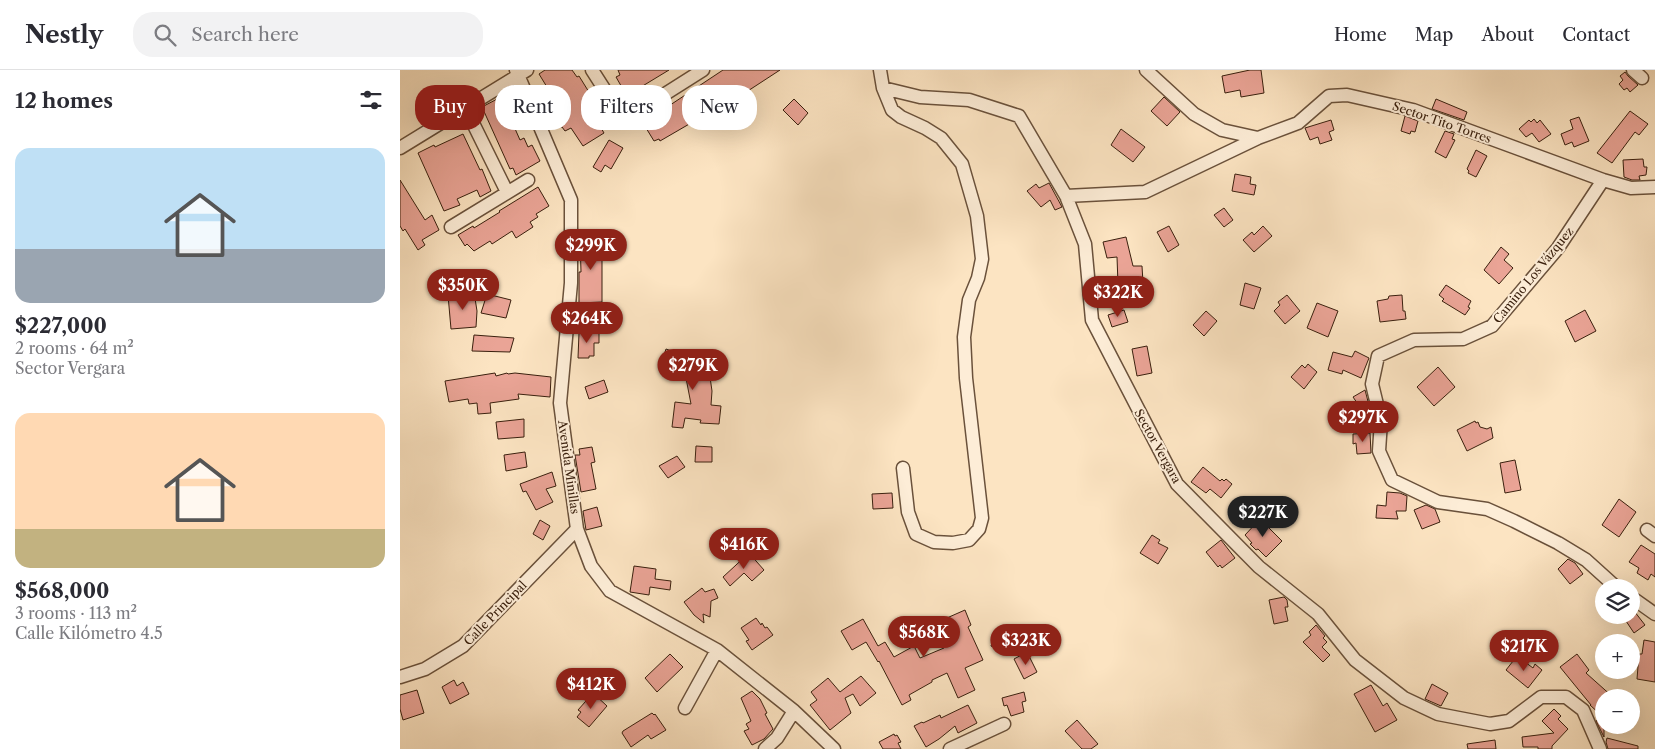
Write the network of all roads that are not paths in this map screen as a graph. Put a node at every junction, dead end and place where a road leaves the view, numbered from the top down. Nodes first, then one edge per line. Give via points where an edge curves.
1 (592, 70) edge
2 (703, 70) edge
3 (880, 70) edge
4 (1146, 70) edge
5 (520, 72) edge
6 (883, 88) junction
7 (485, 95) edge
8 (430, 130) edge
9 (477, 130) edge
10 (1258, 138) junction
11 (400, 148) edge
12 (528, 180) dead end
13 (1603, 180) junction
14 (1655, 187) edge
15 (507, 192) junction
16 (1066, 196) junction
17 (451, 227) dead end
18 (903, 468) dead end
19 (577, 529) junction
20 (1607, 579) edge
21 (1640, 604) edge
22 (1655, 614) edge
23 (717, 650) junction
24 (400, 677) edge
25 (685, 708) dead end
26 (794, 711) junction
27 (1004, 724) dead end
28 (765, 749) edge
29 (834, 749) edge
30 (950, 749) edge
31 (1600, 749) edge

1 - 2 street via 624,120
3 - 6 street
4 - 10 street via 1194,114 1222,130
5 - 7 street
5 - 19 street, Avenida Minillas via 571,200 571,283 560,403
6 - 16 street, Sector Vergara via 920,97 969,100 1019,116
6 - 18 street via 892,110 941,138 962,164 977,216 982,259 964,337 982,518 979,529 969,540 934,542 916,534 908,512
8 - 11 street
9 - 15 street
10 - 13 street, Sector Tito Torres via 1298,123 1329,96 1347,95 1413,110
10 - 16 street, Sector Tito Torres via 1146,192
12 - 15 street
13 - 14 street, Sector Tito Torres via 1631,188
13 - 20 street, Camino Los Vázquez via 1558,248 1492,326 1463,338 1414,340 1378,356 1372,384 1381,421 1379,451 1392,480 1438,502 1487,509 1514,521 1586,560
15 - 17 street
16 - 31 street, Sector Vergara via 1085,244 1092,320 1177,484 1259,568 1318,614 1355,660 1404,698 1438,714 1490,724 1509,721 1541,697 1566,697 1583,710
19 - 23 street, Avenida Minillas via 591,566 610,591
19 - 24 street, Calle Principal via 463,646 424,669
21 - 22 street
23 - 25 street
23 - 26 street, Avenida Minillas
26 - 28 street via 777,738
26 - 29 street, Avenida Minillas
27 - 30 street

